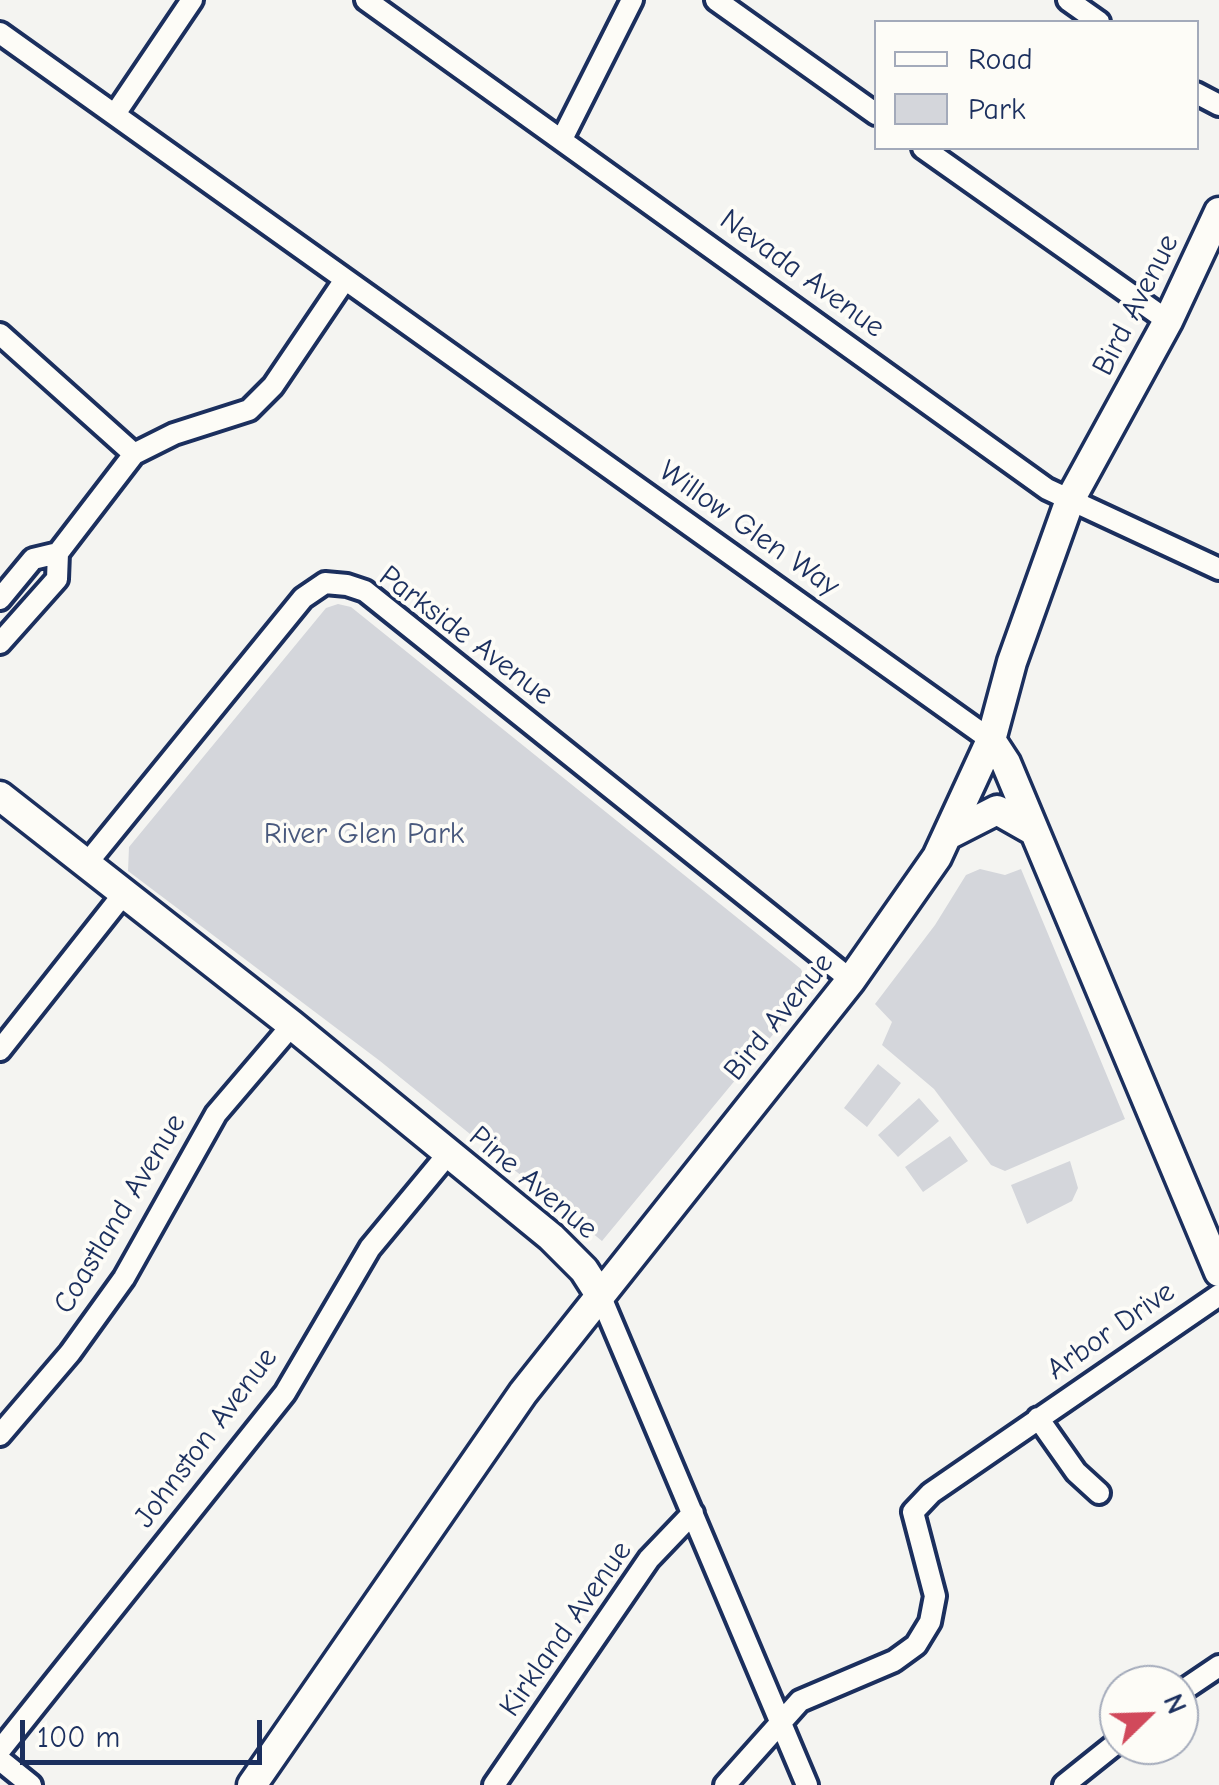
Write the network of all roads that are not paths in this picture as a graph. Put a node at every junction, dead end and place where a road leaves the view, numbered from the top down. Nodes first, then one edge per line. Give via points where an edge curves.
1 (192, 0) edge
2 (366, 0) edge
3 (632, 0) edge
4 (716, 0) edge
5 (1068, 0) edge
6 (1096, 20) edge
7 (0, 33) edge
8 (874, 113) edge
9 (116, 114) junction
10 (563, 137) junction
11 (926, 150) edge
12 (1219, 212) edge
13 (344, 282) junction
14 (1168, 321) junction
15 (0, 334) edge
16 (134, 454) junction
17 (1070, 500) junction
18 (58, 553) junction
19 (1219, 568) edge
20 (0, 599) edge
21 (0, 643) edge
22 (991, 740) junction
23 (0, 796) edge
24 (1034, 831) junction
25 (950, 834) junction
26 (88, 862) junction
27 (126, 892) junction
28 (851, 980) junction
29 (292, 1025) junction
30 (0, 1050) edge
31 (448, 1154) junction
32 (1219, 1272) edge
33 (600, 1295) junction
34 (1219, 1295) edge
35 (1038, 1418) junction
36 (0, 1435) edge
37 (1099, 1492) dead end
38 (693, 1513) junction
39 (780, 1720) junction
40 (0, 1750) edge
41 (1099, 1757) edge
42 (0, 1760) edge
43 (31, 1785) edge
44 (252, 1785) edge
45 (494, 1785) edge
46 (726, 1785) edge
47 (807, 1785) edge
48 (1064, 1785) edge

1 - 9 street
2 - 10 street, Nevada Avenue
3 - 10 street
4 - 8 street
5 - 6 street
7 - 9 street, Willow Glen Way
9 - 13 street, Willow Glen Way
10 - 17 street, Nevada Avenue
11 - 14 street
12 - 14 street, Bird Avenue
13 - 16 street via 249,410
13 - 22 street, Willow Glen Way
14 - 17 street, Bird Avenue
15 - 16 street
16 - 18 street
17 - 19 street, Nevada Avenue
17 - 22 street, Bird Avenue
18 - 20 street via 33,559
18 - 21 street via 56,579
22 - 24 street, Willow Glen Way
22 - 25 street, Bird Avenue
23 - 26 street, Pine Avenue
24 - 25 street via 997,810
24 - 32 street, Willow Glen Way
25 - 28 street, Bird Avenue
26 - 27 street, Pine Avenue
26 - 28 street, Parkside Avenue via 303,598 325,583 347,585 365,591
27 - 29 street, Pine Avenue
27 - 30 street
28 - 33 street, Bird Avenue
29 - 31 street, Pine Avenue
29 - 36 street, Coastland Avenue via 216,1114 124,1278
31 - 33 street, Pine Avenue via 560,1244
31 - 40 street, Johnston Avenue via 370,1248 285,1393
33 - 38 street, Pine Avenue
33 - 44 street, Bird Avenue via 523,1393
34 - 35 street, Arbor Drive
35 - 37 street, Arbor Drive via 1076,1472
35 - 39 street, Arbor Drive via 913,1512 936,1596 916,1645 894,1662 800,1700
38 - 39 street, Pine Avenue
38 - 45 street, Kirkland Avenue via 649,1559
39 - 46 street, Arbor Drive
39 - 47 street, Pine Avenue
41 - 48 street
42 - 43 street

